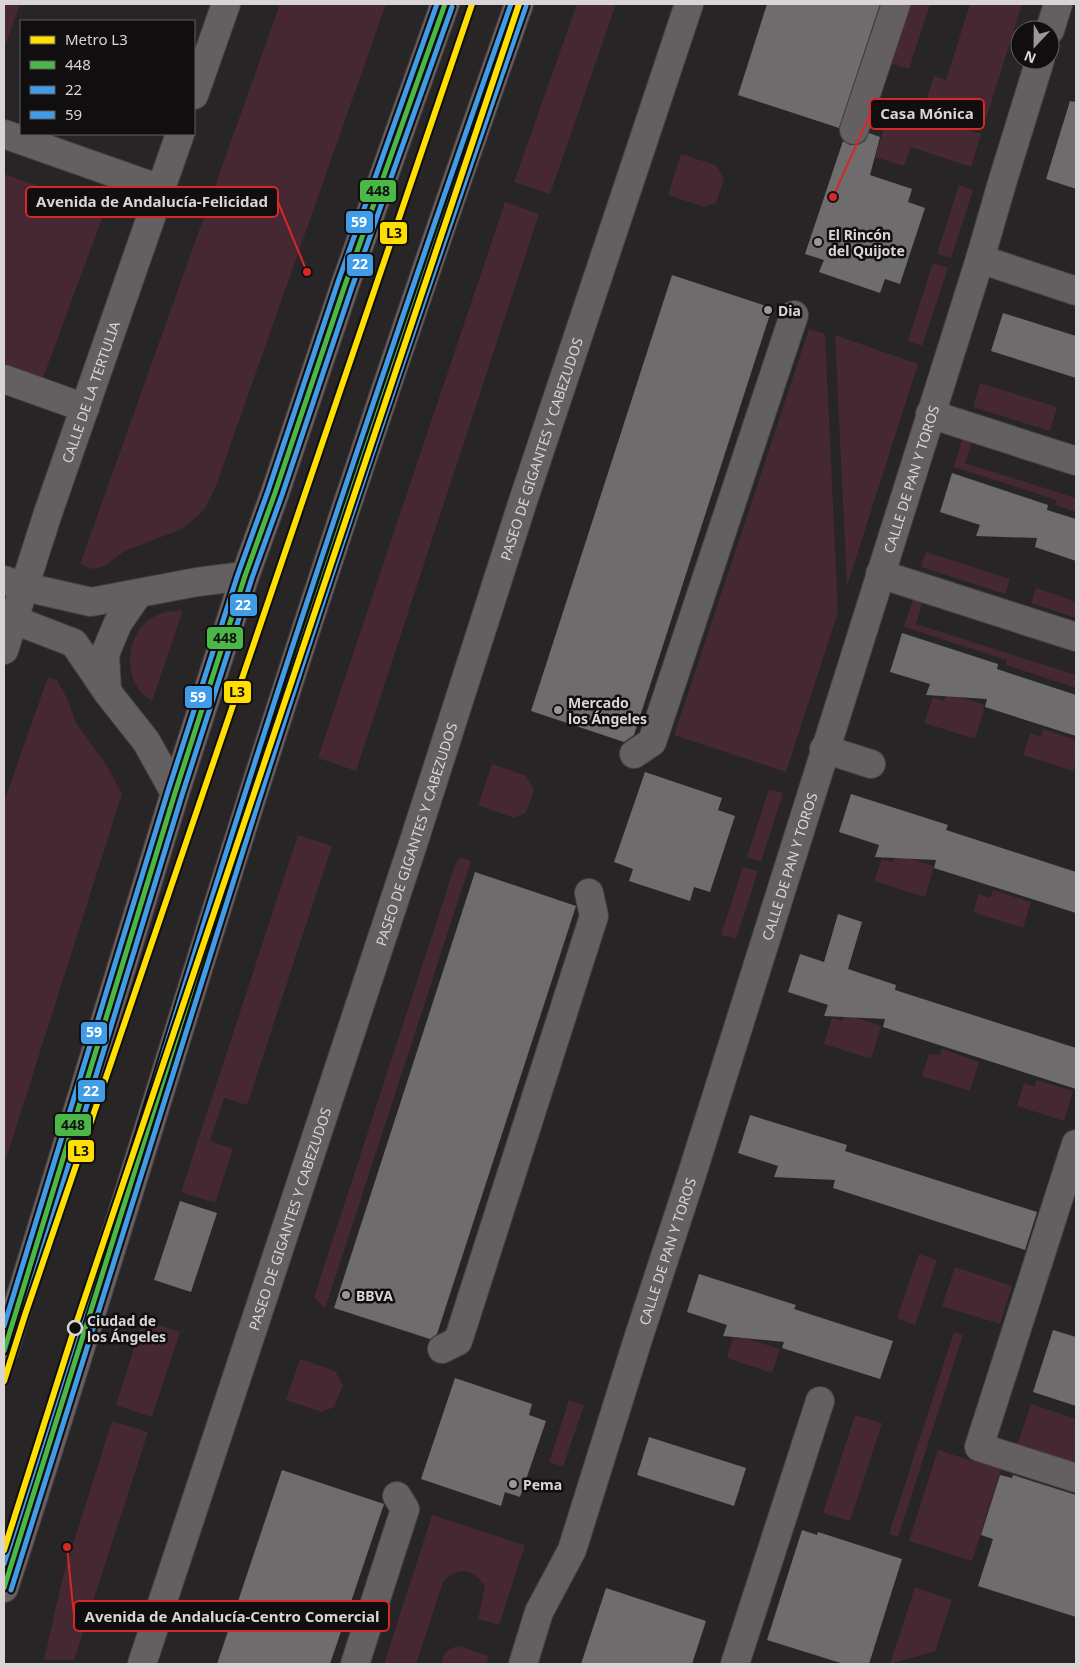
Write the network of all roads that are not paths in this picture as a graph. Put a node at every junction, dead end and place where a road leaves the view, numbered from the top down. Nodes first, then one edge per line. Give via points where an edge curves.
1 (226, 4) edge
2 (444, 4) edge
3 (519, 4) edge
4 (689, 4) edge
5 (896, 4) edge
6 (1058, 4) edge
7 (1053, 20) edge
8 (1037, 70) edge
9 (195, 92) edge
10 (854, 130) dead end
11 (4, 134) edge
12 (180, 135) edge
13 (160, 189) junction
14 (980, 259) junction
15 (1076, 291) edge
16 (794, 315) dead end
17 (4, 379) edge
18 (85, 408) junction
19 (930, 414) junction
20 (1076, 461) edge
21 (880, 574) junction
22 (245, 576) junction
23 (14, 584) edge
24 (138, 594) junction
25 (9, 618) edge
26 (1076, 637) edge
27 (4, 650) edge
28 (108, 693) junction
29 (824, 749) junction
30 (634, 754) dead end
31 (871, 764) dead end
32 (175, 793) junction
33 (590, 893) dead end
34 (1076, 1144) edge
35 (442, 1349) dead end
36 (4, 1351) edge
37 (820, 1401) dead end
38 (1076, 1478) edge
39 (397, 1496) dead end
40 (4, 1588) edge
41 (142, 1664) edge
42 (355, 1664) edge
43 (523, 1664) edge
44 (735, 1664) edge

1 - 9 street
2 - 22 main road
3 - 40 main road via 332,550
4 - 41 street, PASEO DE GIGANTES Y CABEZUDOS
5 - 10 street
6 - 7 street
8 - 14 street, CALLE DE PAN Y TOROS
11 - 13 street
12 - 13 street, CALLE DE LA TERTULIA
13 - 18 street, CALLE DE LA TERTULIA
14 - 15 street
14 - 19 street, CALLE DE PAN Y TOROS
16 - 30 street via 652,742
17 - 18 street
18 - 23 street, CALLE DE LA TERTULIA via 48,513
19 - 20 street
19 - 21 street, CALLE DE PAN Y TOROS
21 - 26 street
21 - 29 street, CALLE DE PAN Y TOROS
22 - 24 street
22 - 32 main road
23 - 24 street via 91,602
23 - 25 street, CALLE DE LA TERTULIA
24 - 28 street via 118,623 105,654
25 - 27 street, CALLE DE LA TERTULIA
25 - 28 street via 74,643
28 - 32 street via 146,741
29 - 31 street
29 - 43 street, CALLE DE PAN Y TOROS via 572,1550 539,1612
32 - 36 main road
33 - 35 street via 594,916 458,1341
34 - 38 street via 978,1447
37 - 44 street
39 - 42 street via 405,1509

